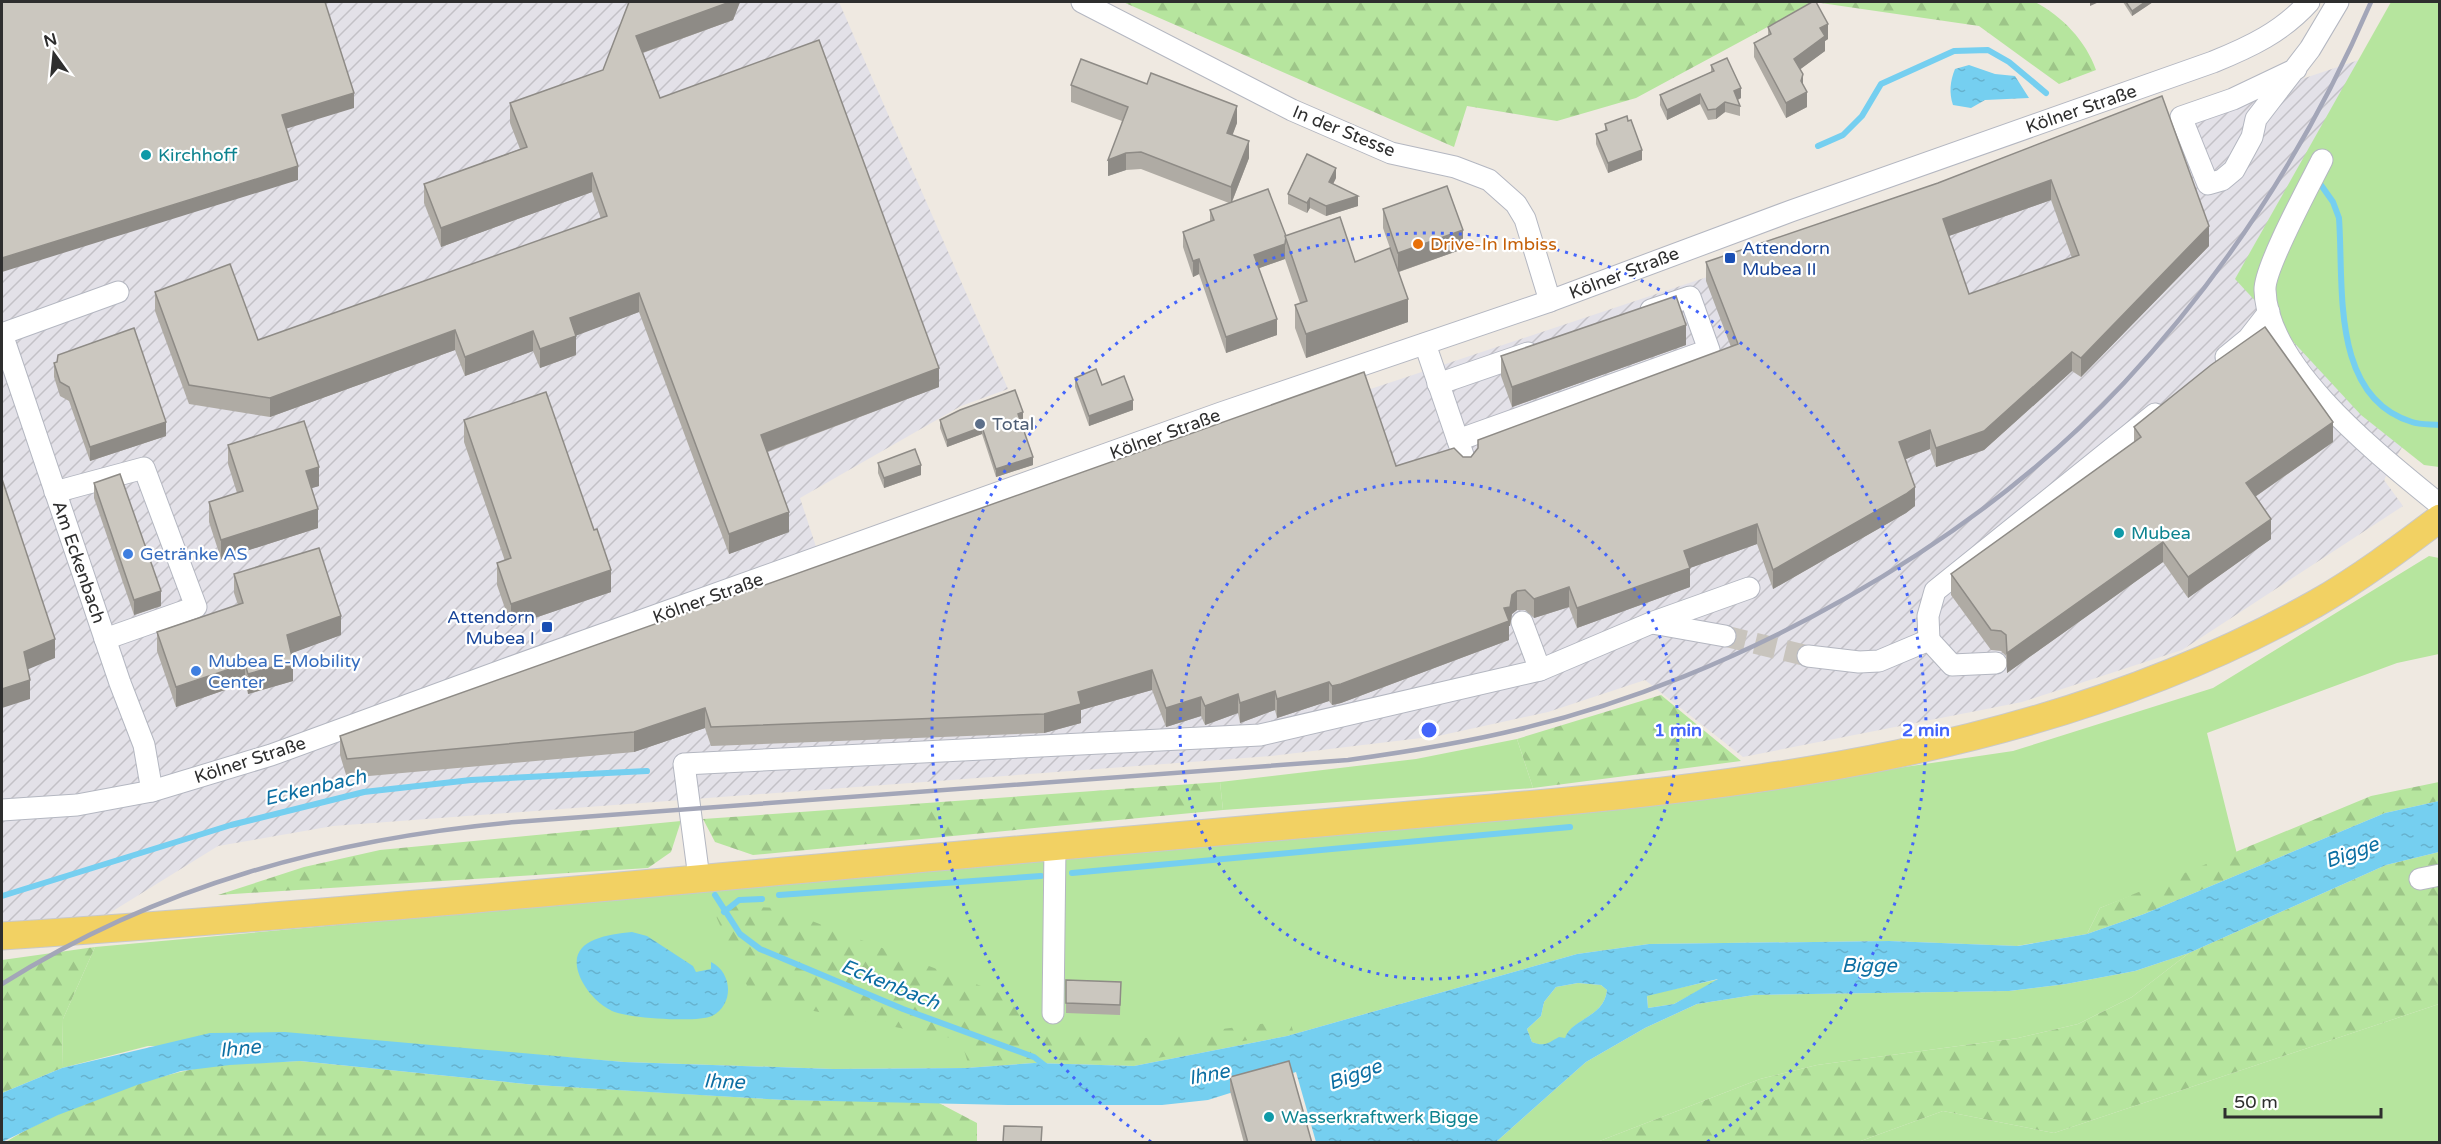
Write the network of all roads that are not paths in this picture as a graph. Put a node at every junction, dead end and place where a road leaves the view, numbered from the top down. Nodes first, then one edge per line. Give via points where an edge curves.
1 (1082, 2) edge
2 (2308, 2) edge
3 (2337, 2) edge
4 (2295, 69) junction
5 (2322, 160) dead end
6 (118, 292) dead end
7 (1550, 301) junction
8 (2269, 312) junction
9 (1635, 316) edge
10 (2, 334) edge
11 (1425, 344) junction
12 (1547, 346) edge
13 (2211, 369) edge
14 (1438, 384) junction
15 (2174, 398) edge
16 (1458, 440) junction
17 (1466, 464) edge
18 (55, 492) junction
19 (2439, 506) edge
20 (2439, 518) edge
21 (1749, 588) dead end
22 (1522, 622) dead end
23 (1652, 622) junction
24 (1725, 636) tunnel mouth
25 (105, 639) junction
26 (1929, 640) junction
27 (1808, 656) tunnel mouth
28 (1996, 663) dead end
29 (1540, 670) junction
30 (152, 790) junction
31 (2, 810) edge
32 (1055, 847) junction
33 (699, 878) junction
34 (2, 936) edge
35 (1053, 1013) dead end

1 - 7 street, In der Stesse via 1292,110 1390,153 1455,167 1489,180 1516,204 1525,219
2 - 7 street, Kölner Straße via 2272,35 2223,58
3 - 4 street
4 - 4 street via 2233,99 2181,117 2208,184 2222,180 2234,170 2252,137 2256,118
5 - 8 street via 2265,288
6 - 10 street, Am Eckenbach
7 - 11 street, Kölner Straße
8 - 13 street via 2248,339
8 - 19 street via 2281,345 2332,410
9 - 16 street via 1690,297 1708,350
10 - 18 street, Am Eckenbach
11 - 14 street
11 - 30 street, Kölner Straße via 1210,417 271,755
12 - 14 street
14 - 16 street
15 - 26 street via 1935,591 1928,616
16 - 17 street
18 - 25 street, Am Eckenbach
18 - 25 street via 144,468 196,607
20 - 32 main road via 2363,575 2237,644 2122,693 1965,740 1806,772 1597,799
21 - 23 street
22 - 29 street
23 - 24 street
23 - 29 street
25 - 30 street, Am Eckenbach via 144,745
26 - 27 street via 1879,661
26 - 28 street via 1952,665
29 - 33 street via 1260,735 684,764
30 - 31 street, Kölner Straße via 77,805
32 - 33 main road
32 - 35 street
33 - 34 main road

